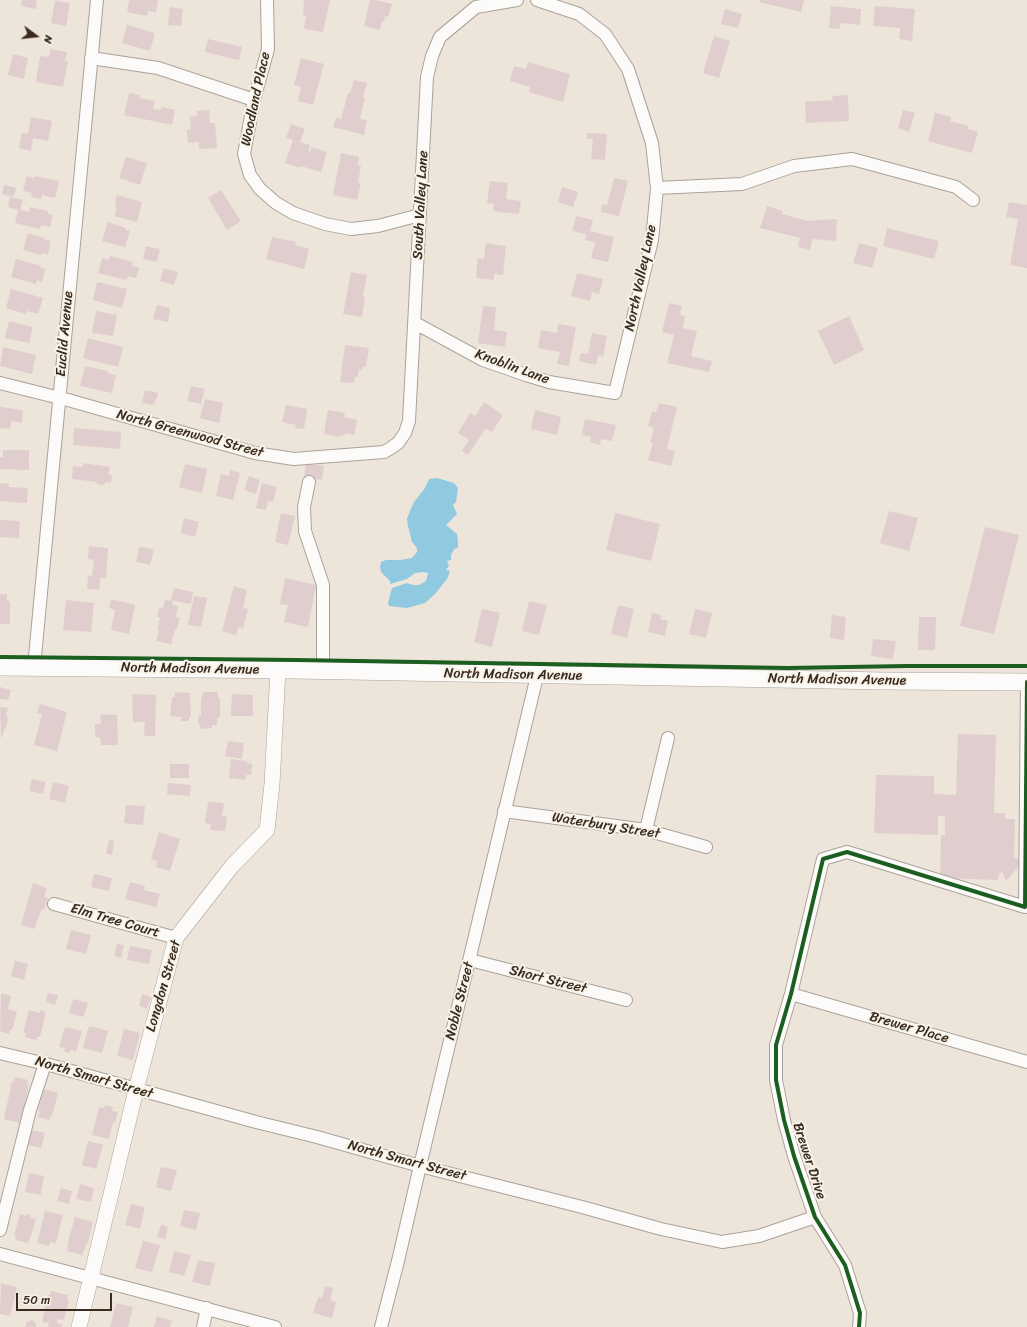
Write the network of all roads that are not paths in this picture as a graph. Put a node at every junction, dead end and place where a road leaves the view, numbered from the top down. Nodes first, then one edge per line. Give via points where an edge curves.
1 (97, 0) edge
2 (267, 0) edge
3 (517, 0) edge
4 (537, 0) edge
5 (91, 58) junction
6 (254, 100) junction
7 (657, 188) junction
8 (974, 200) dead end
9 (420, 215) junction
10 (414, 323) junction
11 (0, 383) edge
12 (615, 393) joint
13 (59, 398) junction
14 (384, 452) joint
15 (309, 482) dead end
16 (0, 667) edge
17 (34, 667) junction
18 (278, 670) junction
19 (323, 671) junction
20 (537, 676) junction
21 (1027, 682) edge
22 (668, 738) dead end
23 (504, 811) junction
24 (646, 830) junction
25 (706, 847) dead end
26 (54, 904) dead end
27 (176, 938) junction
28 (470, 960) junction
29 (791, 994) junction
30 (626, 1000) dead end
31 (0, 1053) edge
32 (1027, 1062) edge
33 (45, 1064) junction
34 (136, 1090) junction
35 (420, 1166) junction
36 (815, 1217) junction
37 (0, 1230) edge
38 (0, 1254) edge
39 (91, 1278) junction
40 (207, 1308) junction
41 (79, 1327) edge
42 (203, 1327) edge
43 (275, 1327) edge
44 (381, 1327) edge
45 (859, 1327) edge

1 - 5 street, Euclid Avenue
2 - 6 street, Woodland Place via 268,49
3 - 9 street, South Valley Lane via 476,7 440,37 427,77
4 - 7 street, North Valley Lane via 579,14 605,34 628,69 652,143
5 - 6 street via 158,68
5 - 13 street, Euclid Avenue
6 - 9 street, Woodland Place via 244,154 250,175 260,189 276,203 293,213 325,224 351,229 378,226
7 - 8 street via 742,184 794,166 852,159 956,187
7 - 12 street, North Valley Lane via 652,240
9 - 10 street, South Valley Lane
10 - 12 street, Knoblin Lane via 483,360 526,375 549,382
10 - 14 street, South Valley Lane via 409,421 398,443
11 - 13 street, North Greenwood Street
13 - 14 street, North Greenwood Street via 255,453 294,459
13 - 17 street, Euclid Avenue
15 - 19 street via 304,507 305,531 323,586
16 - 17 main road, North Madison Avenue
17 - 18 main road, North Madison Avenue
18 - 19 main road, North Madison Avenue
18 - 27 street, Longdon Street via 267,830 232,866
19 - 20 main road, North Madison Avenue
20 - 21 main road, North Madison Avenue
20 - 23 street, Noble Street
21 - 29 street, Brewer Drive via 1025,907 847,852 823,859
22 - 24 street
23 - 24 street, Waterbury Street
23 - 28 street, Noble Street
24 - 25 street, Waterbury Street
26 - 27 street, Elm Tree Court
27 - 34 street, Longdon Street
28 - 30 street, Short Street
28 - 35 street, Noble Street
29 - 32 street, Brewer Place
29 - 36 street, Brewer Drive via 776,1045 776,1080 794,1156
31 - 33 street, North Smart Street
33 - 34 street, North Smart Street
33 - 37 street via 30,1110
34 - 35 street, North Smart Street
34 - 39 street, Longdon Street
35 - 36 street, North Smart Street via 722,1242 759,1236
35 - 44 street, Noble Street
36 - 45 street, Brewer Drive via 845,1265 860,1313
38 - 39 street
39 - 40 street
39 - 41 street, Longdon Street
40 - 42 street
40 - 43 street

